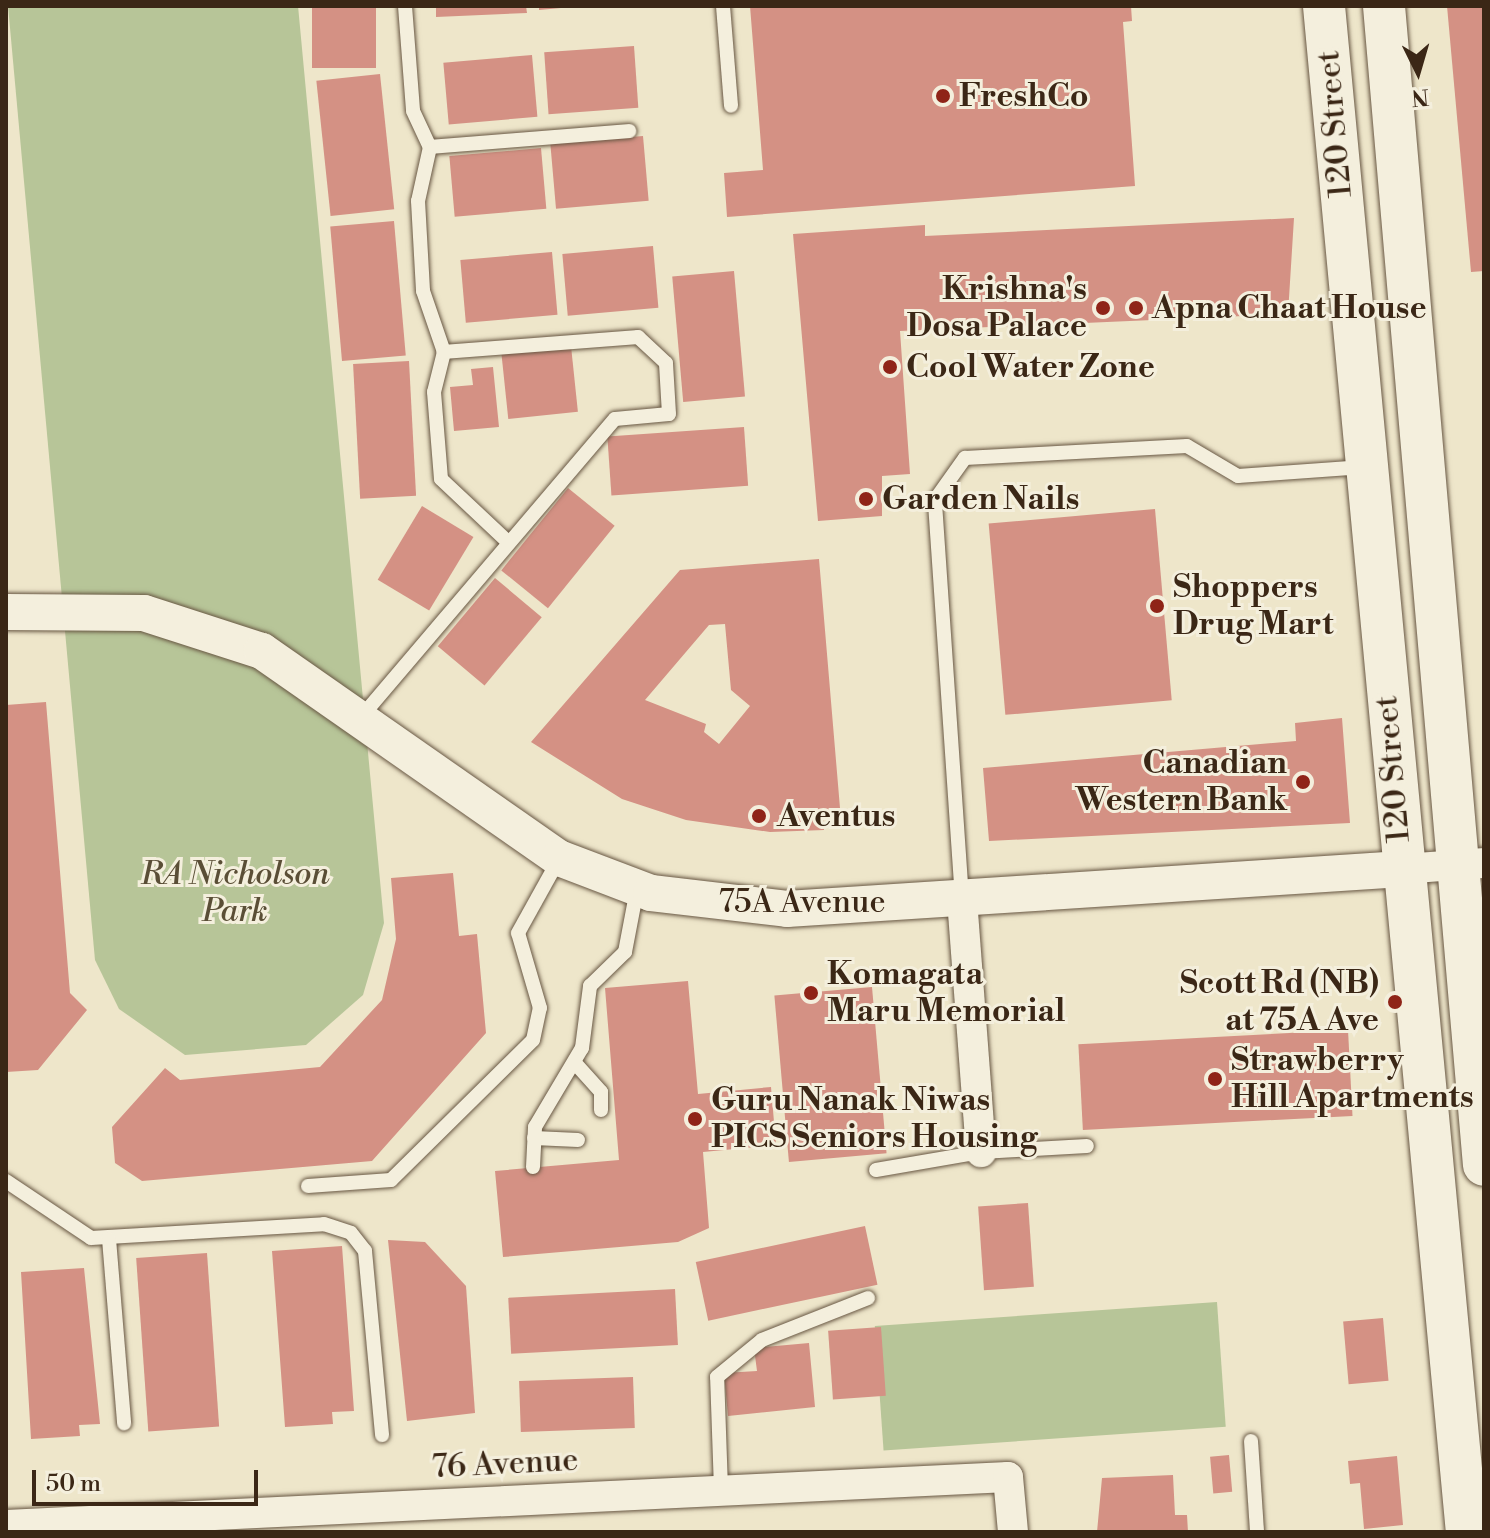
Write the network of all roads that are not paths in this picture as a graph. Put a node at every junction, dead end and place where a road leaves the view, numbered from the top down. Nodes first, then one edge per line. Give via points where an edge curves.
1 (405, 6) edge
2 (723, 6) edge
3 (1324, 6) edge
4 (1368, 6) edge
5 (1384, 6) edge
6 (1390, 80) junction
7 (1332, 97) junction
8 (731, 106) dead end
9 (629, 131) dead end
10 (430, 147) junction
11 (1412, 330) junction
12 (444, 352) junction
13 (1365, 467) junction
14 (507, 541) junction
15 (6, 612) edge
16 (362, 716) junction
17 (559, 858) junction
18 (1472, 864) edge
19 (1402, 869) junction
20 (637, 888) junction
21 (962, 899) junction
22 (575, 1063) junction
23 (601, 1110) dead end
24 (534, 1138) junction
25 (578, 1140) dead end
26 (1087, 1146) dead end
27 (981, 1152) junction
28 (1484, 1165) edge
29 (533, 1167) dead end
30 (876, 1170) dead end
31 (6, 1181) edge
32 (308, 1186) dead end
33 (109, 1239) junction
34 (868, 1298) dead end
35 (124, 1423) dead end
36 (382, 1435) dead end
37 (1251, 1441) dead end
38 (721, 1489) junction
39 (6, 1525) edge
40 (1013, 1532) edge
41 (1257, 1532) edge
42 (1467, 1532) edge

1 - 10 lane via 413,111
2 - 8 lane
3 - 7 main road, 120 Street
4 - 6 main road via 1375,58
5 - 6 main road, 120 Street
6 - 11 main road, 120 Street
7 - 11 main road via 1366,120 1388,284
7 - 13 main road, 120 Street
9 - 10 lane
10 - 12 lane via 418,201 423,291
11 - 18 main road, 120 Street
12 - 14 lane via 434,392 441,479
12 - 14 lane via 638,337 666,363 669,414 615,419
13 - 19 main road, 120 Street
13 - 21 lane via 1238,476 1187,446 965,458 935,500
14 - 16 lane
15 - 16 street, 75A Avenue via 101,607 187,623 262,651
16 - 17 street, 75A Avenue
17 - 20 street, 75A Avenue
17 - 32 lane via 518,933 540,1008 533,1040 391,1180
18 - 19 street, 75A Avenue
18 - 28 main road, 120 Street
19 - 21 street, 75A Avenue
19 - 42 main road, 120 Street
20 - 21 street, 75A Avenue via 787,909
20 - 22 lane via 625,952 590,986
21 - 27 street
22 - 23 lane via 601,1092
22 - 24 lane via 547,1098
24 - 25 lane
24 - 29 lane
26 - 27 lane
27 - 30 lane
31 - 33 lane via 73,1230
33 - 35 lane
33 - 36 lane via 324,1224 351,1233 365,1251
34 - 38 lane via 762,1340 717,1377
37 - 41 lane
38 - 39 street, 76 Avenue
38 - 40 street, 76 Avenue via 1008,1477

